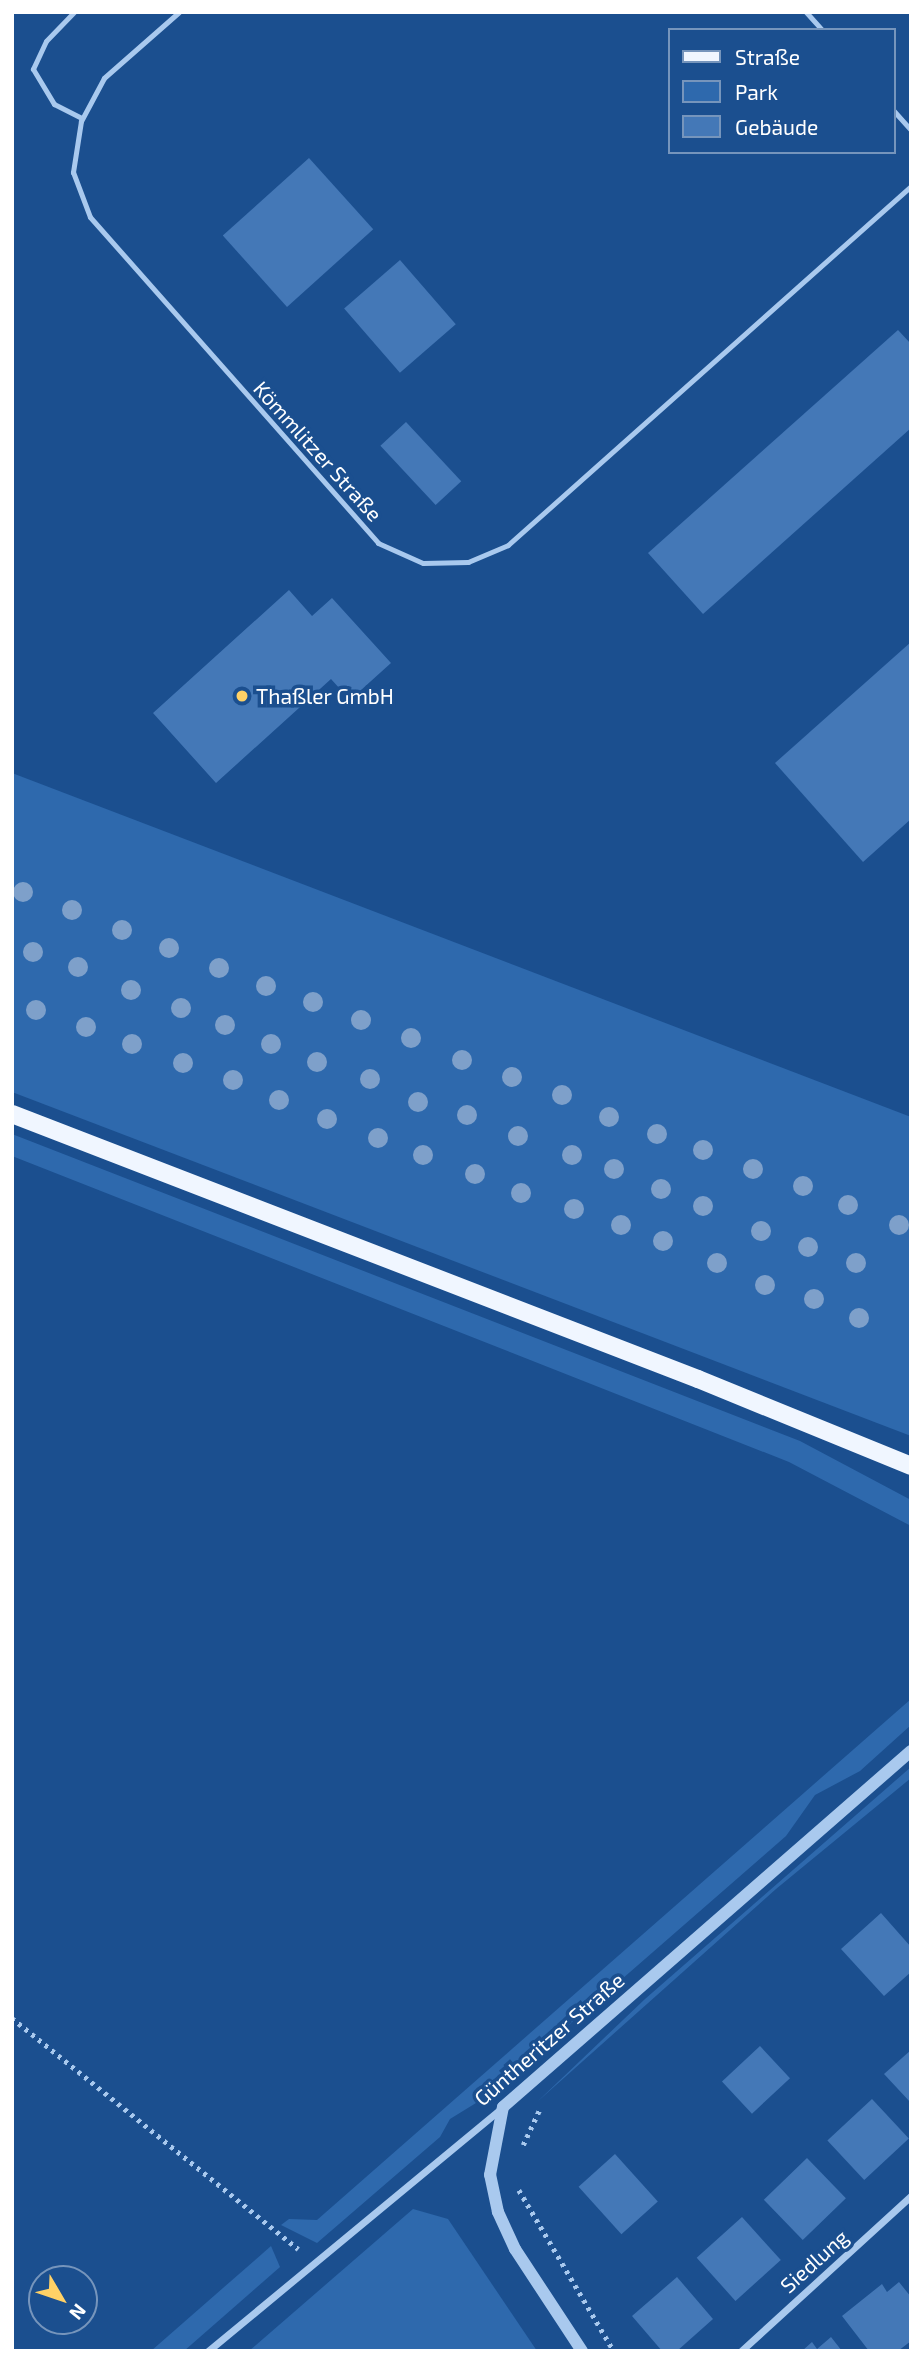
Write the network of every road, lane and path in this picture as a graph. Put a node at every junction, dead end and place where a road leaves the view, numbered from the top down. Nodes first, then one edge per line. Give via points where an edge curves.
1 (74, 12) edge
2 (179, 12) edge
3 (806, 12) edge
4 (820, 28) edge
5 (895, 112) edge
6 (82, 118) junction
7 (911, 130) edge
8 (911, 186) edge
9 (12, 1114) edge
10 (911, 1466) edge
11 (911, 1751) edge
12 (12, 2018) edge
13 (550, 2099) dead end
14 (503, 2107) junction
15 (522, 2147) dead end
16 (515, 2184) dead end
17 (911, 2196) edge
18 (312, 2261) junction
19 (208, 2351) edge
20 (582, 2351) edge
21 (614, 2351) edge
22 (741, 2351) edge

1 - 6 lane via 46,41 33,69 54,104
2 - 6 lane, Kömmlitzer Straße via 104,78
3 - 4 lane
5 - 7 lane
6 - 8 lane, Kömmlitzer Straße via 73,172 90,217 378,542 424,562 468,562 508,545
9 - 10 main road
11 - 14 street, Güntheritzer Straße
12 - 18 path
13 - 15 path via 541,2107
14 - 18 street, Güntheritzer Straße
14 - 20 street via 490,2175 498,2212 514,2249
16 - 21 path
17 - 22 street, Siedlung
18 - 19 street, Güntheritzer Straße

